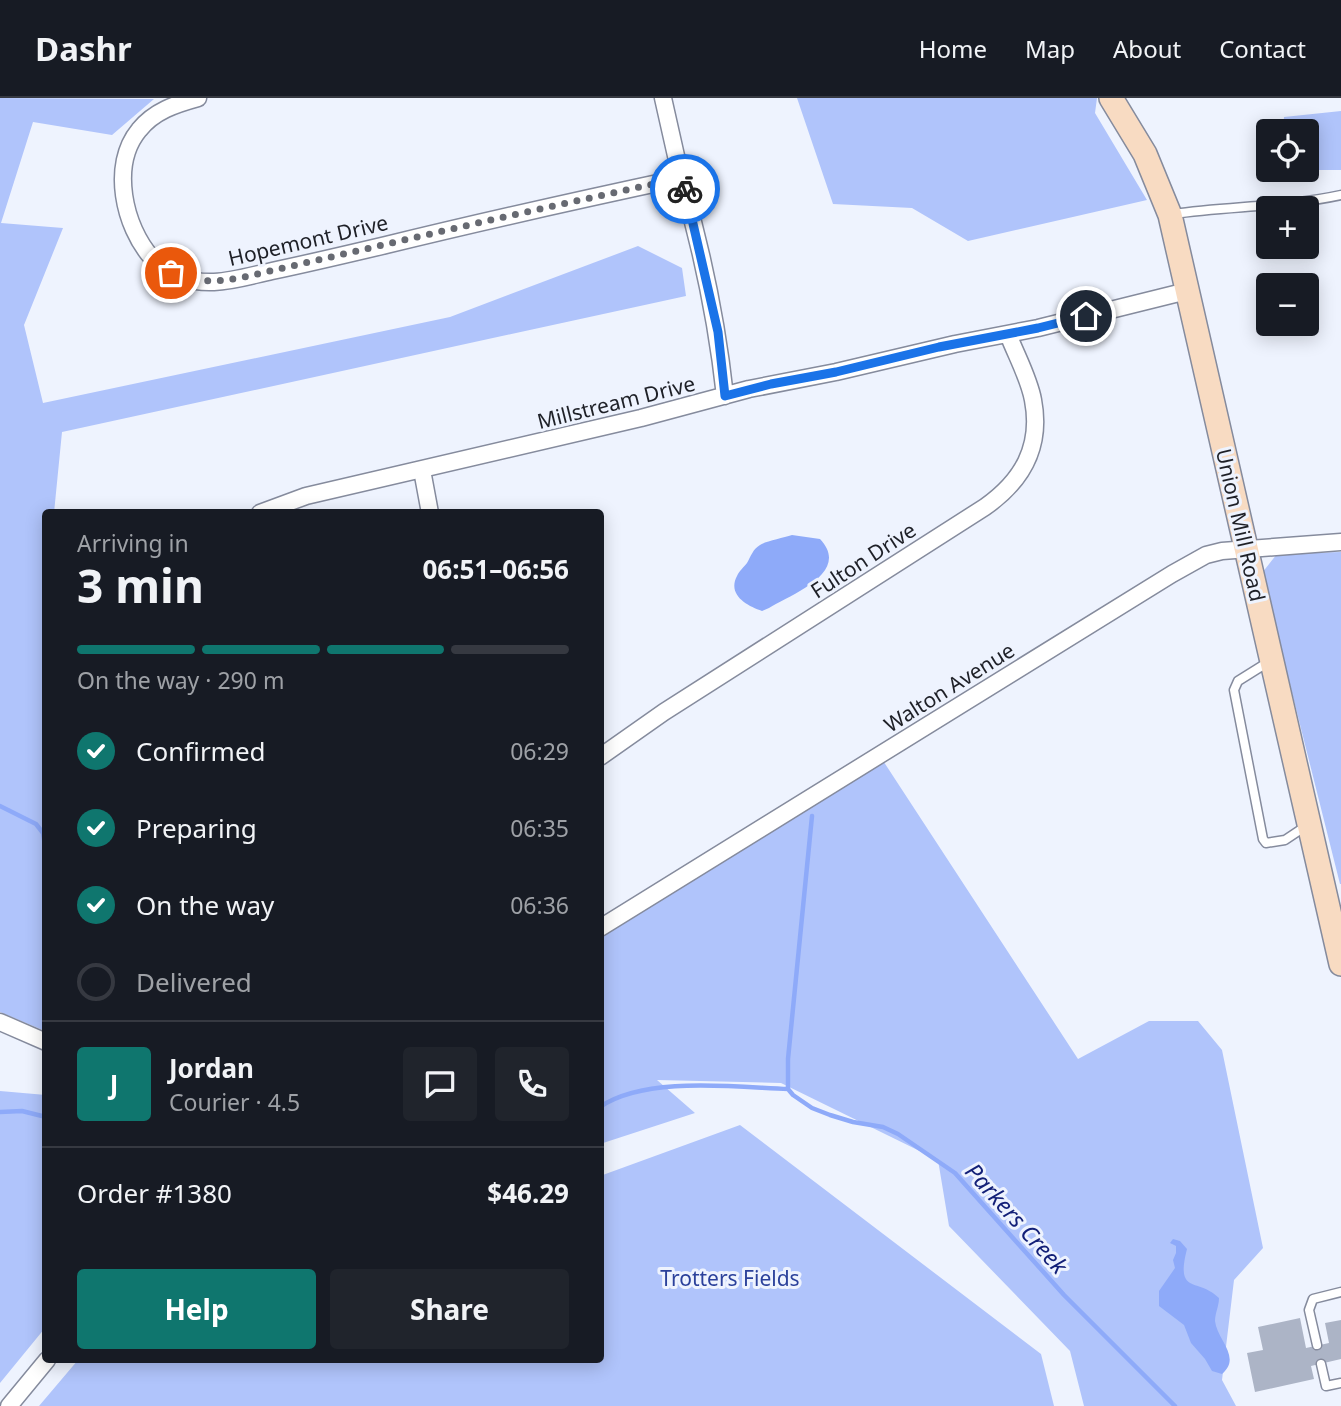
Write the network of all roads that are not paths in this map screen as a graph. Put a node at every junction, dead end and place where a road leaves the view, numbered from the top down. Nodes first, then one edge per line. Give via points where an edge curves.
1 (198, 98) edge
2 (663, 98) edge
3 (1111, 98) edge
4 (681, 178) junction
5 (1341, 195) edge
6 (1170, 215) junction
7 (1187, 291) junction
8 (1008, 334) junction
9 (725, 396) junction
10 (422, 471) junction
11 (271, 509) edge
12 (429, 509) edge
13 (1341, 541) edge
14 (1246, 549) junction
15 (1271, 660) junction
16 (604, 754) edge
17 (1309, 825) junction
18 (604, 919) edge
19 (1341, 964) edge
20 (0, 1022) edge
21 (42, 1040) edge
22 (1341, 1293) edge
23 (1317, 1345) dead end
24 (45, 1363) edge
25 (1321, 1364) dead end
26 (1341, 1383) edge
27 (9, 1406) edge

1 - 4 street, Hopemont Drive via 173,105 145,123 127,151 123,173 130,220 140,241 162,267 192,281 240,278
2 - 4 street
3 - 6 street, Union Mill Road via 1145,154
4 - 9 street via 718,332
5 - 6 lane
6 - 7 street, Union Mill Road
7 - 8 street, Millstream Drive
7 - 14 street, Union Mill Road
8 - 9 street, Millstream Drive
8 - 16 street, Fulton Drive via 1034,413 1028,458 1012,486
9 - 10 street, Millstream Drive
10 - 11 street, Millstream Drive via 306,496
10 - 12 street
13 - 14 street, Walton Avenue
14 - 15 street, Union Mill Road
14 - 18 street, Walton Avenue via 1206,555 1172,574
15 - 17 street, Union Mill Road
15 - 17 lane via 1238,681 1234,690 1263,839 1266,843 1285,840
17 - 19 street, Union Mill Road
20 - 21 street
22 - 23 lane via 1313,1299 1309,1310
24 - 27 street
25 - 26 lane via 1326,1387

